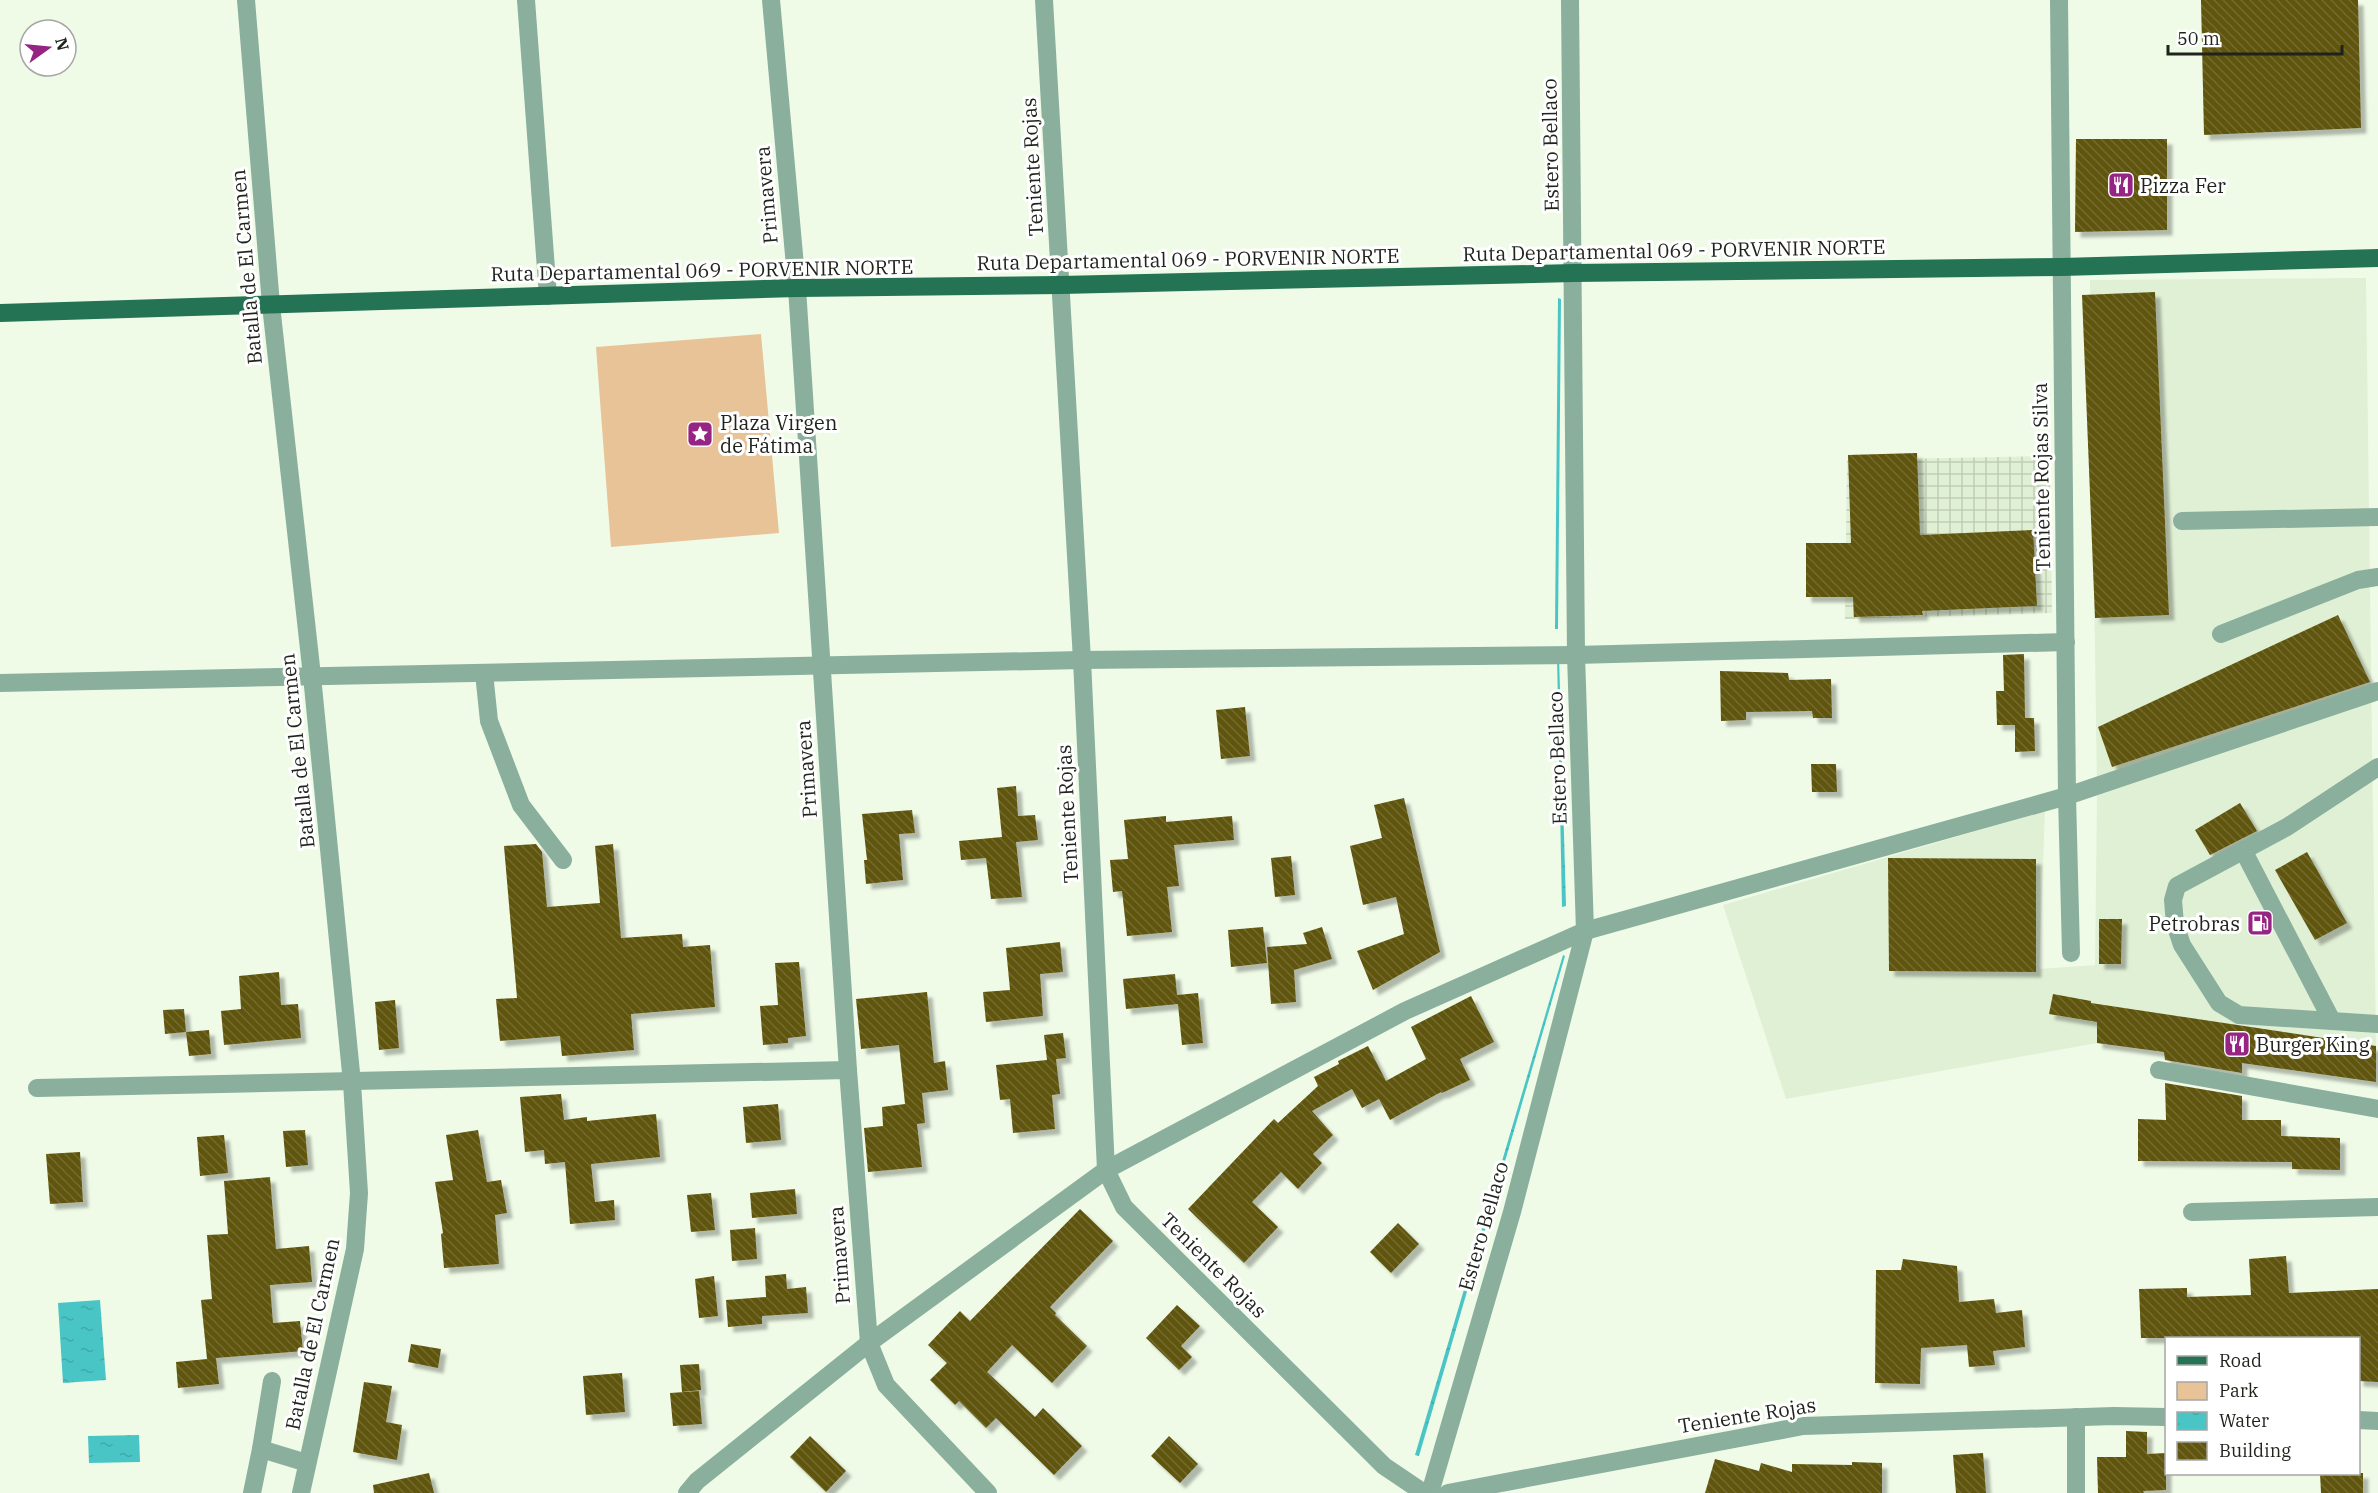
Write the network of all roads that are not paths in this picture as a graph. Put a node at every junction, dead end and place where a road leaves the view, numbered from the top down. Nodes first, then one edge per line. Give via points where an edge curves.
1 (246, 0) edge
2 (526, 0) edge
3 (771, 0) edge
4 (1044, 0) edge
5 (1570, 0) edge
6 (2060, 0) edge
7 (2378, 258) edge
8 (2062, 267) junction
9 (1574, 273) junction
10 (1061, 285) junction
11 (797, 288) junction
12 (548, 296) junction
13 (271, 304) junction
14 (0, 313) edge
15 (2378, 517) edge
16 (2182, 521) dead end
17 (2378, 577) edge
18 (2221, 634) dead end
19 (2066, 642) junction
20 (1576, 655) junction
21 (1082, 660) junction
22 (822, 666) junction
23 (484, 673) junction
24 (312, 676) junction
25 (0, 683) edge
26 (2378, 691) edge
27 (2378, 766) edge
28 (2067, 796) junction
29 (2243, 850) junction
30 (563, 860) dead end
31 (1585, 931) junction
32 (2071, 953) dead end
33 (2332, 1021) junction
34 (2378, 1024) edge
35 (848, 1070) junction
36 (2159, 1071) dead end
37 (352, 1083) junction
38 (37, 1088) dead end
39 (2378, 1108) edge
40 (1106, 1170) junction
41 (2378, 1207) edge
42 (2192, 1212) dead end
43 (869, 1343) junction
44 (272, 1381) dead end
45 (2076, 1417) junction
46 (2165, 1417) edge
47 (2360, 1420) edge
48 (2378, 1421) edge
49 (261, 1449) junction
50 (307, 1463) junction
51 (252, 1493) edge
52 (300, 1493) edge
53 (687, 1493) edge
54 (988, 1493) edge
55 (1424, 1493) edge
56 (1430, 1493) edge
57 (1448, 1493) edge
58 (2076, 1493) edge

1 - 13 street, Batalla de El Carmen
2 - 12 street
3 - 11 street, Primavera
4 - 10 street, Teniente Rojas
5 - 9 street, Estero Bellaco
6 - 8 street, Teniente Rojas Silva
7 - 8 main road, Ruta Departamental 069 - PORVENIR NORTE
8 - 9 main road, Ruta Departamental 069 - PORVENIR NORTE
8 - 19 street, Teniente Rojas Silva
9 - 10 main road, Ruta Departamental 069 - PORVENIR NORTE
9 - 20 street, Estero Bellaco
10 - 11 main road, Ruta Departamental 069 - PORVENIR NORTE
10 - 21 street, Teniente Rojas
11 - 12 main road, Ruta Departamental 069 - PORVENIR NORTE
11 - 22 street, Primavera
12 - 13 main road, Ruta Departamental 069 - PORVENIR NORTE
13 - 14 main road, Ruta Departamental 069 - PORVENIR NORTE
13 - 24 street, Batalla de El Carmen
15 - 16 street
17 - 18 street via 2358,580
19 - 20 street
19 - 28 street, Teniente Rojas Silva
20 - 21 street
20 - 31 street, Estero Bellaco
21 - 22 street
21 - 40 street, Teniente Rojas
22 - 23 street
22 - 35 street, Primavera
23 - 24 street
23 - 30 street via 489,721 521,805
24 - 25 street
24 - 37 street, Batalla de El Carmen
26 - 28 street
27 - 29 street
28 - 31 street
28 - 32 street, Teniente Rojas Silva
29 - 33 street
29 - 33 street via 2177,886 2173,900 2175,924 2182,945 2219,1003 2239,1015
31 - 40 street via 1406,1011
31 - 56 street, Estero Bellaco via 1512,1212
33 - 34 street
35 - 37 street
35 - 43 street, Primavera
36 - 39 street
37 - 38 street
37 - 50 street, Batalla de El Carmen via 359,1192 355,1249
40 - 43 street
40 - 55 street, Teniente Rojas via 1124,1207 1384,1466
41 - 42 street
43 - 53 street
43 - 54 street, Primavera via 886,1385
44 - 49 street
45 - 46 street, Teniente Rojas
45 - 57 street, Teniente Rojas via 1803,1426
45 - 58 street
47 - 48 street
49 - 50 street
49 - 51 street
50 - 52 street, Batalla de El Carmen

